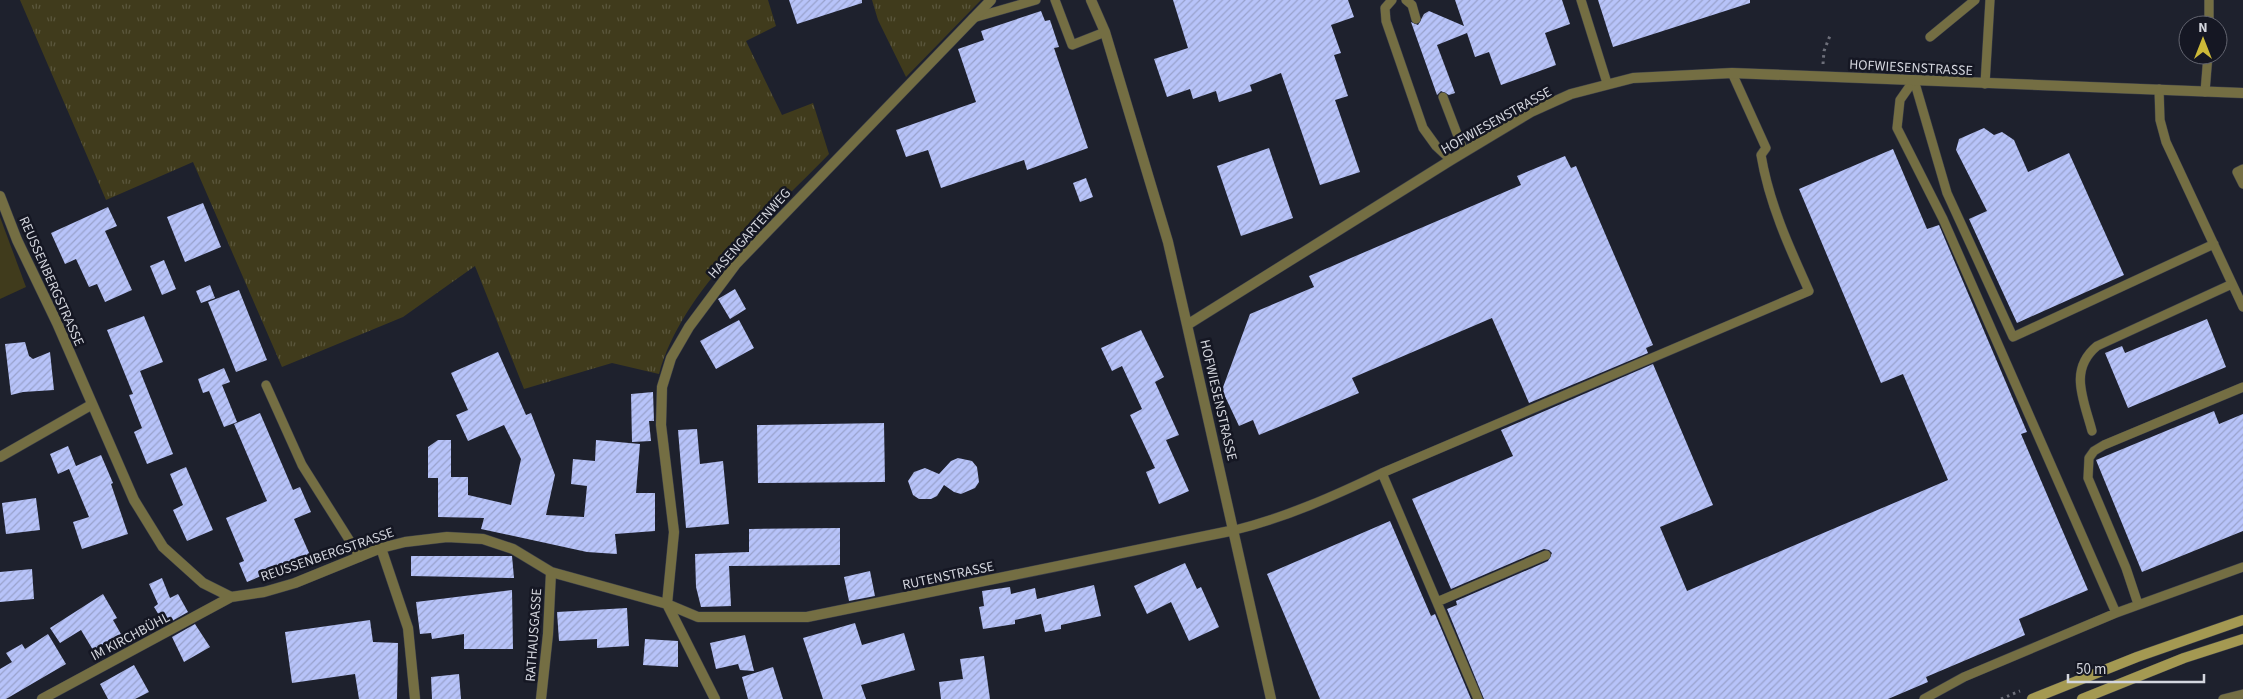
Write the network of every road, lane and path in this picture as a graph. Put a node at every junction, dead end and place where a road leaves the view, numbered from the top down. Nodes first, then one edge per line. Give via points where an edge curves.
1 (991, 0) edge
2 (1036, 0) edge
3 (1055, 0) edge
4 (1091, 0) edge
5 (1392, 0) edge
6 (1406, 0) edge
7 (1581, 0) edge
8 (1975, 0) edge
9 (1990, 0) edge
10 (2210, 0) edge
11 (2209, 15) edge
12 (973, 18) junction
13 (1416, 19) dead end
14 (1105, 32) junction
15 (1831, 33) dead end
16 (1930, 38) dead end
17 (2207, 65) edge
18 (1732, 73) junction
19 (1822, 77) junction
20 (1914, 80) junction
21 (1607, 84) junction
22 (1985, 84) junction
23 (2158, 89) junction
24 (2205, 92) junction
25 (2243, 93) edge
26 (1443, 96) dead end
27 (1464, 152) junction
28 (1451, 160) junction
29 (2243, 169) edge
30 (2243, 184) edge
31 (0, 196) edge
32 (2214, 244) junction
33 (2237, 287) edge
34 (2243, 308) edge
35 (1188, 325) junction
36 (266, 385) dead end
37 (2243, 386) edge
38 (90, 406) junction
39 (2092, 431) dead end
40 (0, 457) edge
41 (1382, 473) junction
42 (1235, 530) junction
43 (381, 548) junction
44 (1546, 555) dead end
45 (360, 557) junction
46 (2243, 567) edge
47 (551, 572) junction
48 (231, 596) junction
49 (1437, 602) junction
50 (667, 604) junction
51 (2138, 604) junction
52 (2116, 613) junction
53 (2243, 620) edge
54 (2243, 640) edge
55 (2243, 694) edge
56 (42, 699) edge
57 (415, 699) edge
58 (541, 699) edge
59 (715, 699) edge
60 (1271, 699) edge
61 (1478, 699) edge
62 (1924, 699) edge
63 (2032, 699) edge
64 (2082, 699) edge
65 (2223, 699) edge

1 - 12 street, HASENGARTENWEG
2 - 12 lane
3 - 14 lane via 1072,45
4 - 14 street
5 - 28 lane via 1385,8 1386,21 1423,128
6 - 13 lane via 1412,5
7 - 21 lane
8 - 16 lane
9 - 22 lane
10 - 11 lane
12 - 50 street, HASENGARTENWEG via 736,264 689,327 671,358 662,387 661,425 674,532
14 - 35 street via 1168,242
15 - 19 path via 1824,51
17 - 24 lane
18 - 19 street, HOFWIESENSTRASSE
18 - 21 street, HOFWIESENSTRASSE via 1633,78
18 - 41 lane via 1766,148 1761,155 1766,185 1790,251 1809,291
19 - 20 street, HOFWIESENSTRASSE
20 - 22 street, HOFWIESENSTRASSE
20 - 32 lane via 1947,193 2014,337
20 - 52 lane via 1900,100 1897,128 1942,219
21 - 27 street, HOFWIESENSTRASSE via 1571,94 1531,112
22 - 23 street, HOFWIESENSTRASSE
23 - 24 street, HOFWIESENSTRASSE
23 - 32 lane via 2160,120 2166,142
24 - 25 street, HOFWIESENSTRASSE
26 - 27 lane
27 - 28 street, HOFWIESENSTRASSE
28 - 35 street, HOFWIESENSTRASSE
29 - 30 lane via 2237,172
31 - 38 street, REUSSENBERGSTRASSE
32 - 33 lane
33 - 34 lane
33 - 39 lane via 2097,346 2087,354 2082,365 2080,387
35 - 42 street, HOFWIESENSTRASSE
36 - 45 lane via 302,465
37 - 51 lane via 2104,445 2089,458 2088,478
38 - 40 street
38 - 48 street, REUSSENBERGSTRASSE via 134,500 163,548 203,583
41 - 42 lane via 1318,503 1268,522
41 - 49 lane
42 - 50 street, RUTENSTRASSE via 807,617 698,617
42 - 60 street, HOFWIESENSTRASSE
43 - 45 street, REUSSENBERGSTRASSE
43 - 47 street, REUSSENBERGSTRASSE via 447,537 483,539 513,549
43 - 57 street via 408,628
44 - 49 lane
45 - 48 street, REUSSENBERGSTRASSE via 295,583 264,592
46 - 51 lane
47 - 50 street, REUSSENBERGSTRASSE
47 - 58 street, RATHAUSGASSE
48 - 56 street, IM KIRCHBÜHL
49 - 61 lane
50 - 59 street
51 - 52 lane
52 - 62 lane via 1964,677
53 - 63 main road via 2145,654
54 - 64 main road via 2184,658
55 - 65 lane

